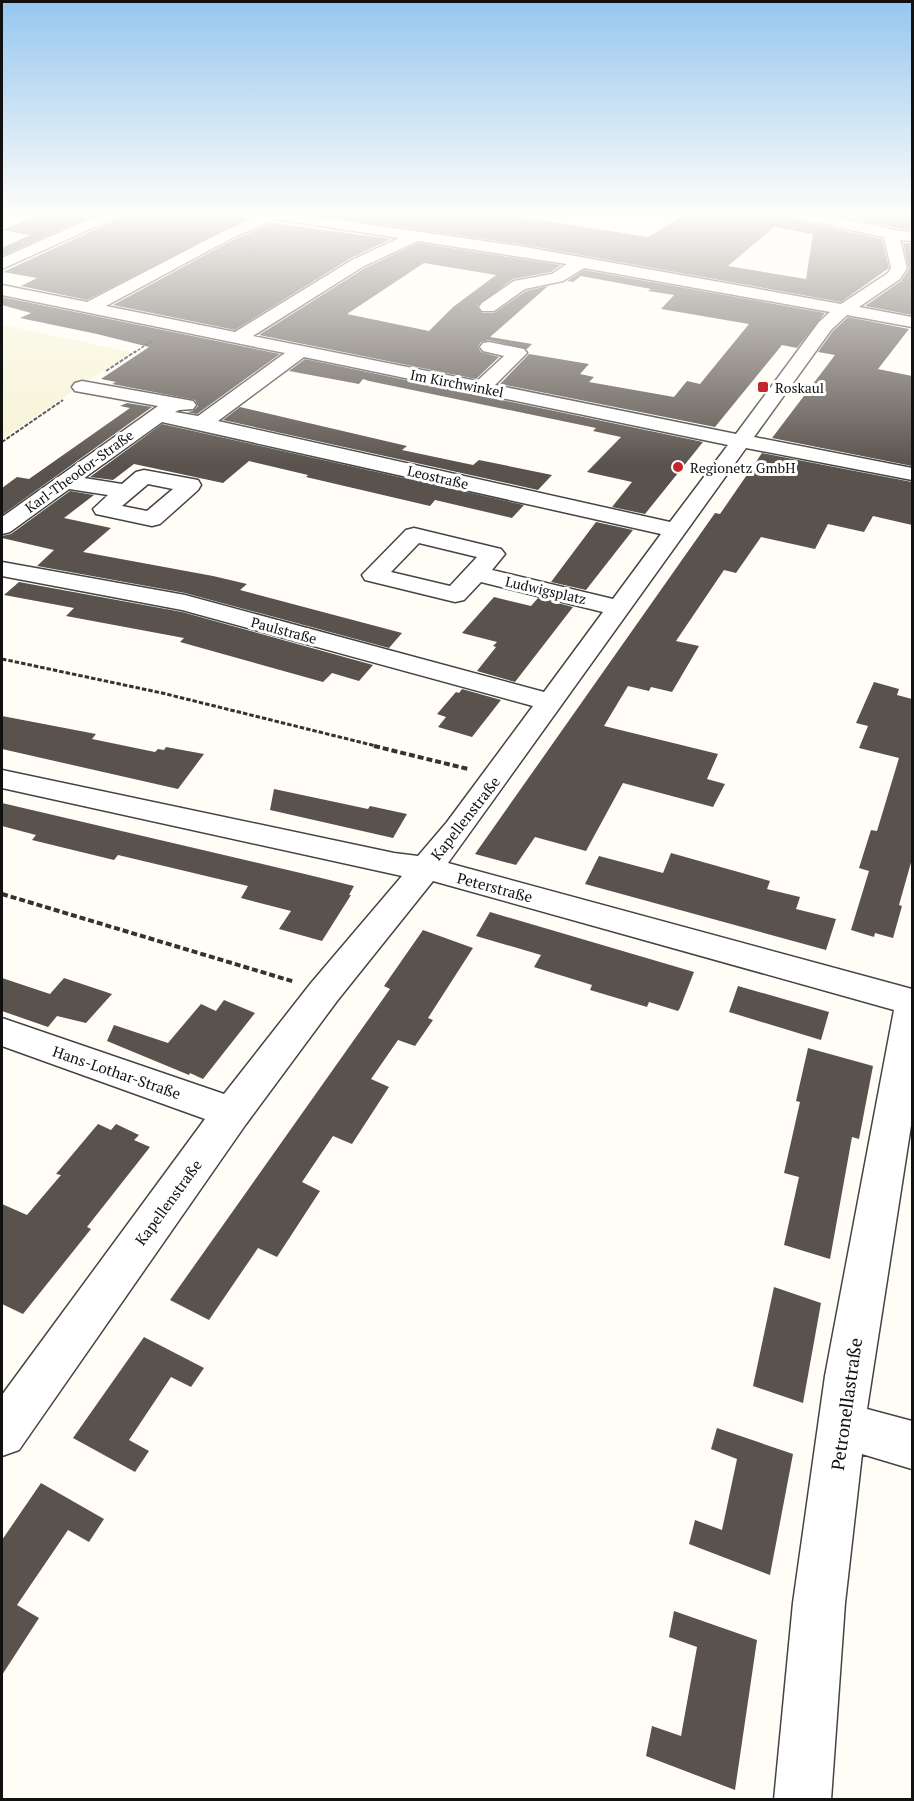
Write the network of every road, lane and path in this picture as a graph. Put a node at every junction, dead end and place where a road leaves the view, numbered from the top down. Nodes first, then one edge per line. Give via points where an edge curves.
1 (39, 297) edge
2 (110, 297) edge
3 (303, 297) edge
4 (502, 297) edge
5 (773, 297) edge
6 (864, 297) edge
7 (91, 307) junction
8 (488, 307) dead end
9 (843, 310) junction
10 (912, 322) edge
11 (236, 339) junction
12 (489, 347) dead end
13 (299, 352) junction
14 (82, 387) joint
15 (481, 388) junction
16 (166, 409) junction
17 (211, 417) junction
18 (740, 441) junction
19 (2, 442) edge
20 (912, 474) edge
21 (63, 482) junction
22 (127, 490) dead end
23 (2, 527) edge
24 (675, 530) junction
25 (475, 573) dead end
26 (6, 574) edge
27 (617, 608) junction
28 (2, 659) edge
29 (551, 702) junction
30 (468, 769) dead end
31 (2, 779) edge
32 (426, 868) junction
33 (2, 894) edge
34 (324, 992) junction
35 (912, 1002) edge
36 (912, 1011) edge
37 (2, 1032) edge
38 (232, 1113) junction
39 (842, 1425) junction
40 (2, 1432) edge
41 (912, 1445) edge
42 (802, 1800) edge

1 - 7 street, Im Kirchwinkel
2 - 7 street
3 - 11 street
4 - 8 street
5 - 9 street
6 - 9 street, Kapellenstraße
7 - 11 street, Im Kirchwinkel
9 - 10 street
9 - 18 street, Kapellenstraße via 825,326
11 - 13 street, Im Kirchwinkel
12 - 15 street via 518,353
13 - 15 street, Im Kirchwinkel
13 - 17 street
14 - 16 street, Leostraße
14 - 19 path
15 - 18 street, Im Kirchwinkel
16 - 17 street, Leostraße
16 - 21 street, Karl-Theodor-Straße
17 - 24 street, Leostraße
18 - 20 street, Im Kirchwinkel
18 - 24 street, Kapellenstraße
21 - 22 street
21 - 23 street, Karl-Theodor-Straße
24 - 27 street, Kapellenstraße
25 - 27 street, Ludwigsplatz
26 - 29 street, Paulstraße via 185,603
27 - 29 street, Kapellenstraße
28 - 30 path via 162,693
29 - 32 street, Kapellenstraße
31 - 32 street, Peterstraße
32 - 34 street, Kapellenstraße
32 - 35 street, Peterstraße
33 - 34 path
34 - 38 street, Kapellenstraße
36 - 39 street, Petronellastraße
37 - 38 street, Hans-Lothar-Straße
38 - 40 street, Kapellenstraße
39 - 41 street
39 - 42 street, Petronellastraße via 819,1603

